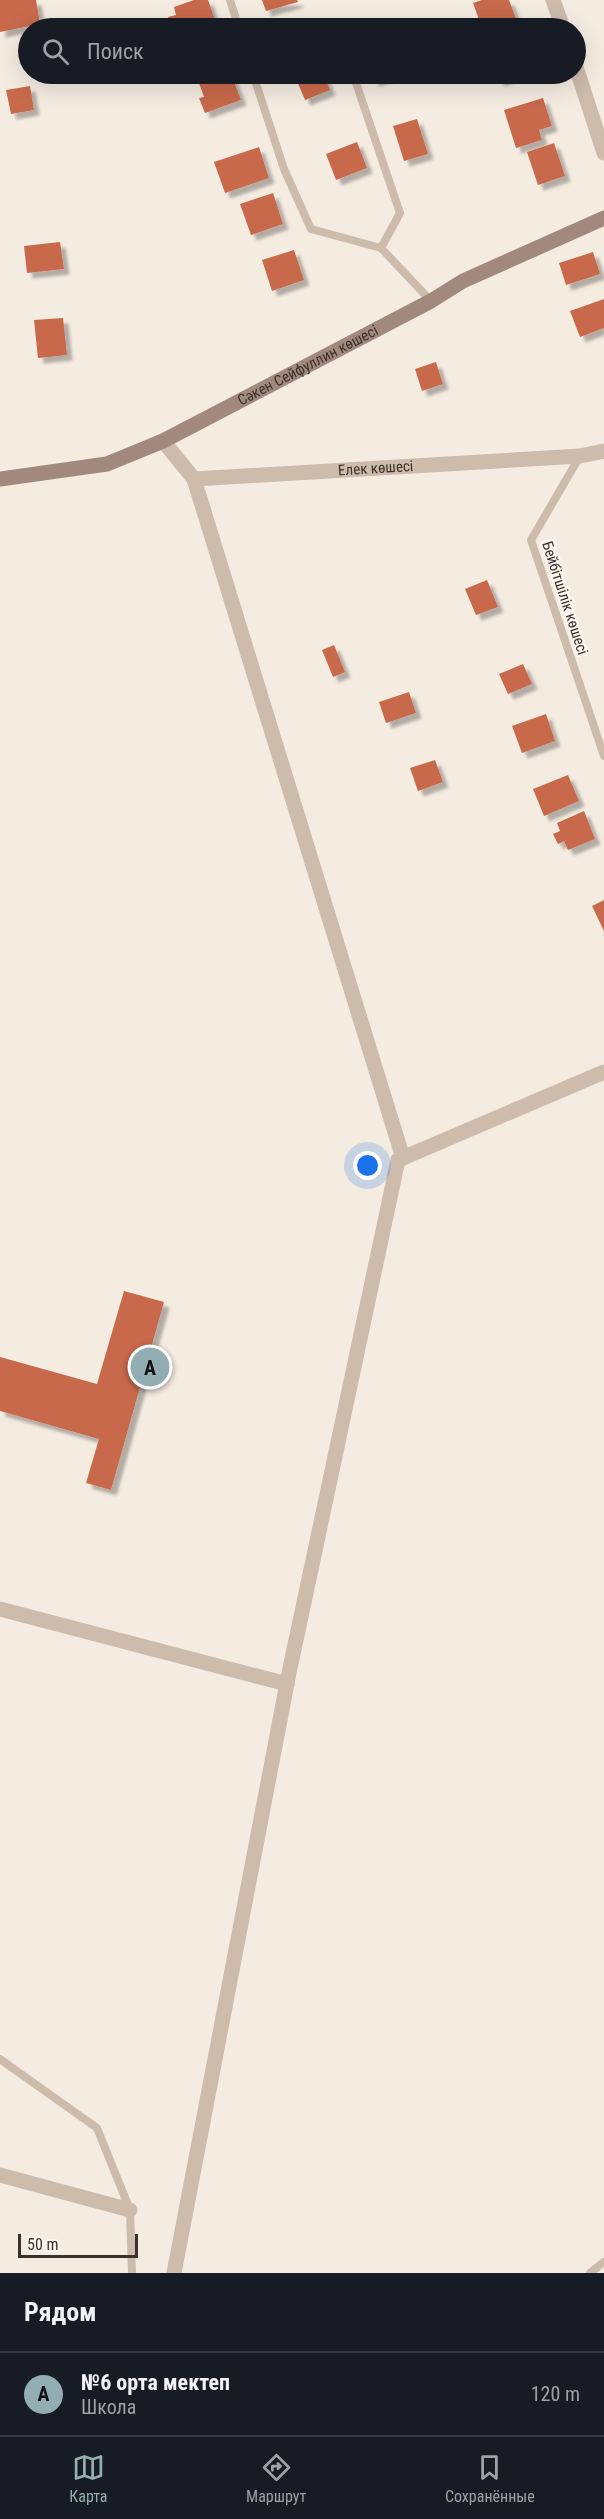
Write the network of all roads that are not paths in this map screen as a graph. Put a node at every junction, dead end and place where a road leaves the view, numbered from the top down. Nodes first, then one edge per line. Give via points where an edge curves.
1 (230, 0) edge
2 (553, 0) edge
3 (236, 18) edge
4 (559, 18) edge
5 (256, 84) edge
6 (355, 84) edge
7 (582, 84) edge
8 (604, 153) edge
9 (604, 218) edge
10 (381, 248) junction
11 (431, 301) junction
12 (163, 441) junction
13 (604, 452) edge
14 (580, 456) junction
15 (194, 478) junction
16 (0, 479) edge
17 (604, 756) edge
18 (604, 1072) edge
19 (403, 1158) junction
20 (0, 1609) edge
21 (287, 1684) junction
22 (0, 2059) edge
23 (0, 2175) edge
24 (130, 2210) junction
25 (604, 2262) edge
26 (132, 2273) edge
27 (174, 2273) edge
28 (590, 2273) edge

1 - 3 lane
2 - 4 street
5 - 10 lane via 284,169 311,229
6 - 10 lane via 400,213
7 - 8 street
9 - 11 street, Сәкен Сейфуллин көшесі via 463,281
10 - 11 lane
11 - 12 street, Сәкен Сейфуллин көшесі
12 - 15 street
12 - 16 street, Сәкен Сейфуллин көшесі via 107,464
13 - 14 street, Елек көшесі
14 - 15 street, Елек көшесі
14 - 17 lane, Бейбітшілік көшесі via 531,540
15 - 19 street
18 - 19 street
19 - 21 street via 398,1161
20 - 21 street
21 - 27 street
22 - 24 lane via 98,2128
23 - 24 street
24 - 26 lane
25 - 28 lane

